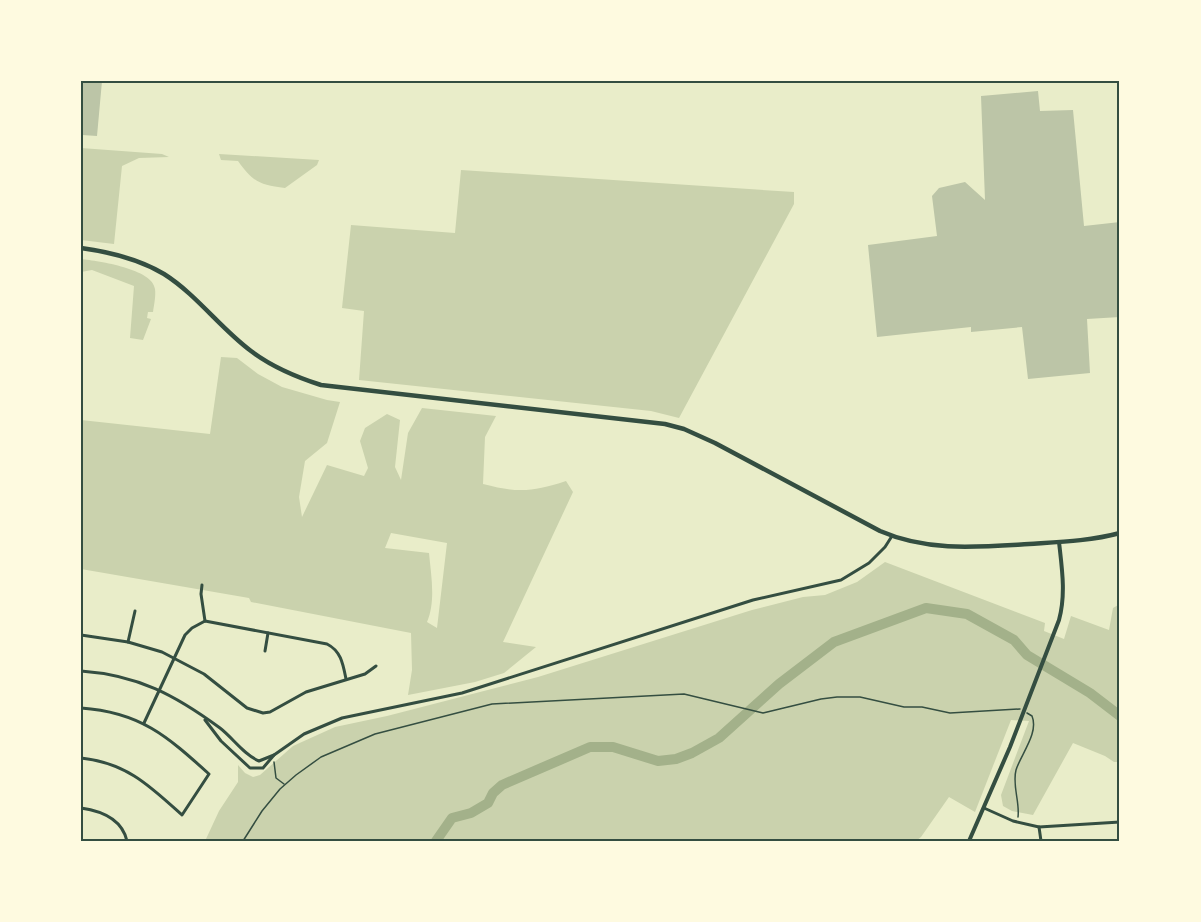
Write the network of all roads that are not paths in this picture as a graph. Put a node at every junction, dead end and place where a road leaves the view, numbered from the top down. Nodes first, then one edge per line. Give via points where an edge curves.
1 (81, 248) edge
2 (1120, 533) edge
3 (892, 536) junction
4 (1059, 542) junction
5 (202, 585) dead end
6 (135, 611) dead end
7 (205, 621) junction
8 (268, 633) junction
9 (81, 635) edge
10 (128, 642) junction
11 (264, 651) dead end
12 (174, 658) junction
13 (376, 666) dead end
14 (81, 671) edge
15 (346, 679) junction
16 (160, 690) junction
17 (81, 708) edge
18 (202, 716) junction
19 (144, 723) junction
20 (274, 755) junction
21 (81, 758) edge
22 (81, 808) edge
23 (984, 808) junction
24 (1120, 822) edge
25 (1040, 827) junction
26 (127, 841) edge
27 (969, 841) edge
28 (1041, 841) edge

1 - 3 main road via 130,258 165,275 251,351 303,380 341,388 684,429
2 - 4 main road
3 - 4 main road via 945,547
3 - 20 street via 869,563 841,580 753,600 462,693 342,718 304,734
4 - 23 street via 1063,599 1059,620
5 - 7 street
6 - 10 street
7 - 8 street
7 - 12 street via 185,635
8 - 11 street
8 - 15 street via 333,647
9 - 10 street
10 - 12 street
12 - 15 street via 204,674 247,708 263,713 306,692
12 - 16 street
13 - 15 street
14 - 16 street via 123,677
16 - 18 street
16 - 19 street
17 - 19 street
18 - 20 street via 256,760
18 - 20 street via 248,767 263,768
19 - 21 street via 176,743 209,774 182,815 135,775 105,762
22 - 26 street via 106,814 118,822
23 - 25 street
23 - 27 street
24 - 25 street
25 - 28 street

